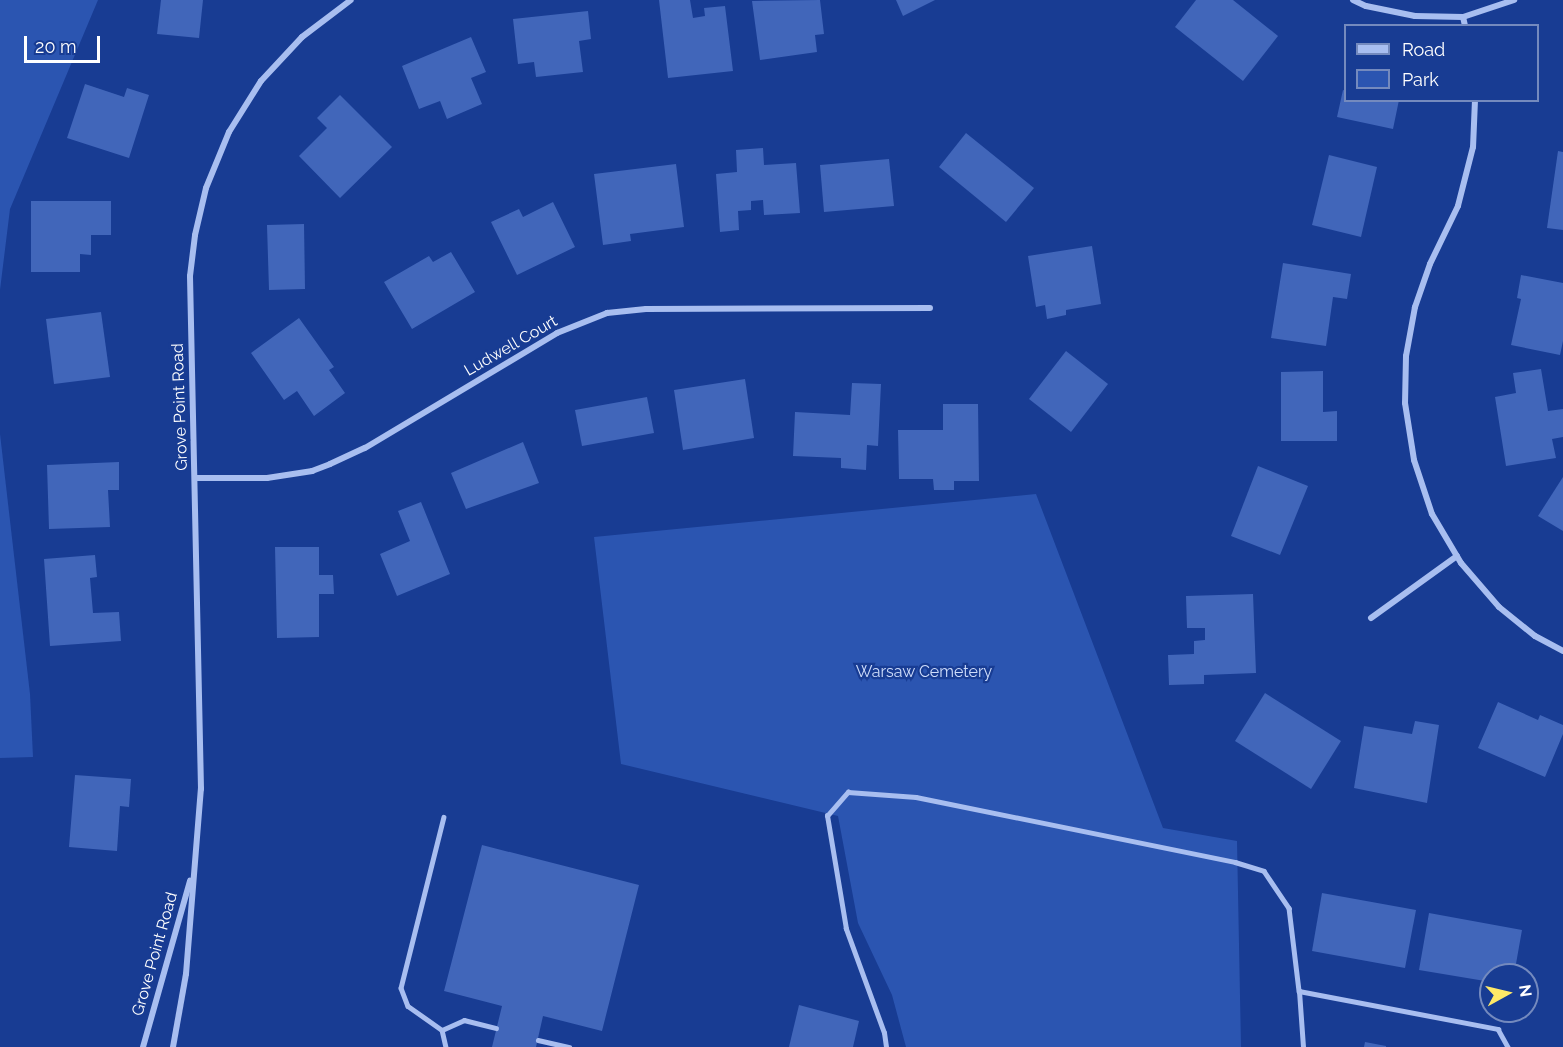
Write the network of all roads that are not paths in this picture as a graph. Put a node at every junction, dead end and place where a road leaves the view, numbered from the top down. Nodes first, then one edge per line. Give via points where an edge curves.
1 (1353, 0) edge
2 (1514, 0) edge
3 (347, 1) edge
4 (1463, 17) junction
5 (1465, 24) edge
6 (1475, 102) edge
7 (930, 308) dead end
8 (196, 478) junction
9 (1457, 556) junction
10 (1371, 618) dead end
11 (1563, 651) edge
12 (444, 817) dead end
13 (194, 869) junction
14 (1299, 991) junction
15 (496, 1028) dead end
16 (442, 1030) junction
17 (538, 1040) dead end
18 (143, 1047) edge
19 (173, 1047) edge
20 (447, 1047) edge
21 (569, 1047) edge
22 (886, 1047) edge
23 (1303, 1047) edge
24 (1508, 1047) edge

1 - 4 street via 1415,16
2 - 4 street
3 - 8 street, Grove Point Road via 302,37 261,81 229,132 206,188 190,276
4 - 5 street
6 - 9 street via 1473,147 1458,206 1426,275 1415,307 1406,356 1405,403 1413,460 1432,514
7 - 8 street, Ludwell Court via 646,309 607,314 558,333 365,448 330,464 267,478
8 - 13 street, Grove Point Road via 201,789
9 - 10 street
9 - 11 street via 1499,607 1535,636
12 - 16 lane via 401,988 408,1006
13 - 18 street, Grove Point Road
13 - 19 street, Grove Point Road via 186,974
14 - 22 lane via 1288,908 1264,871 916,797 848,792 827,816 846,929
14 - 23 lane
14 - 24 lane via 1498,1029
15 - 16 lane via 464,1020
16 - 20 lane
17 - 21 lane

